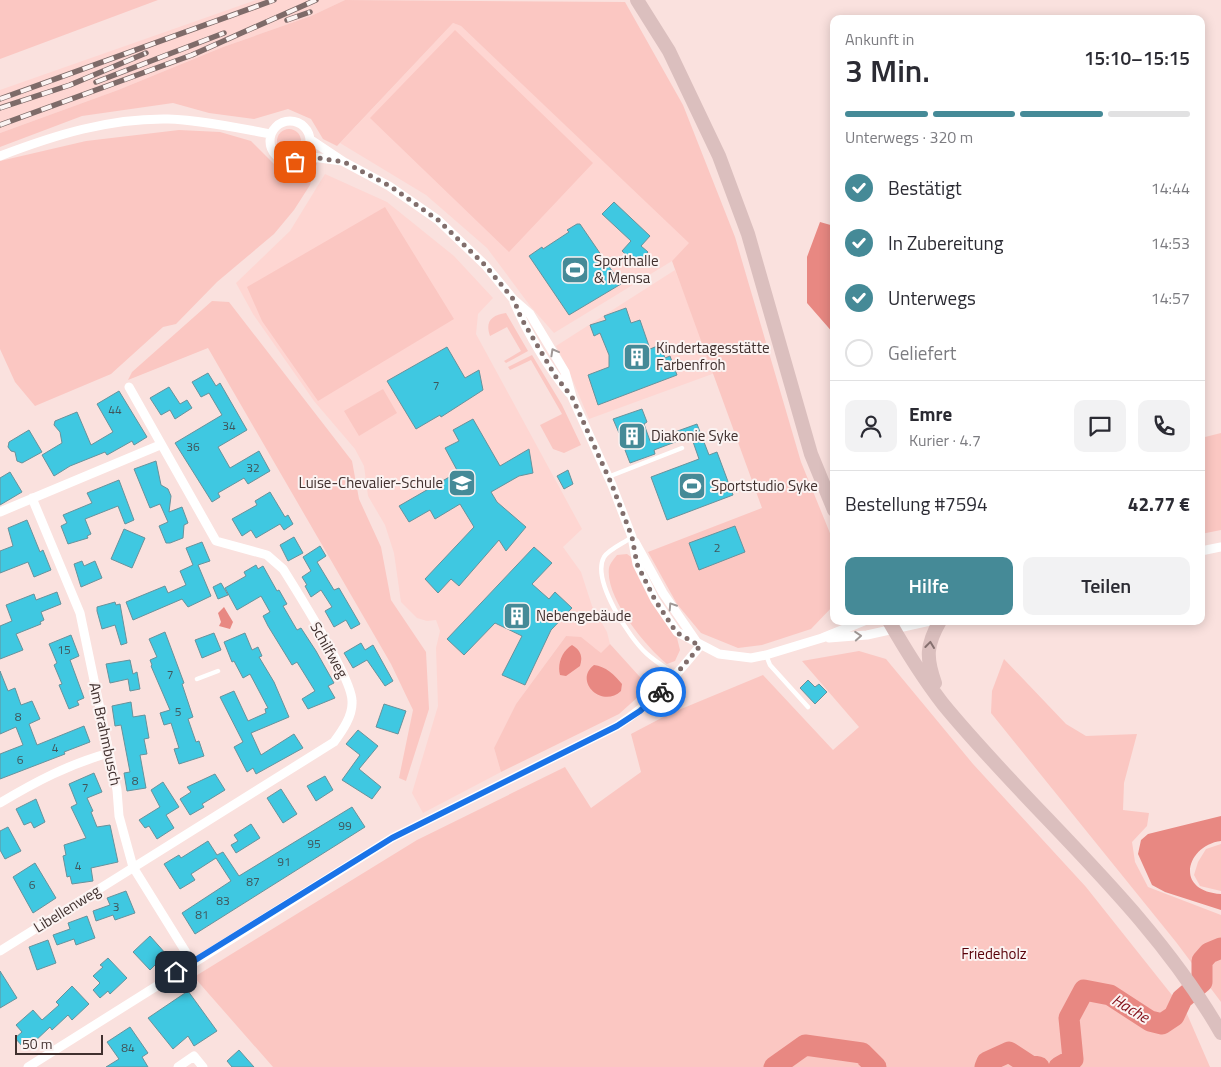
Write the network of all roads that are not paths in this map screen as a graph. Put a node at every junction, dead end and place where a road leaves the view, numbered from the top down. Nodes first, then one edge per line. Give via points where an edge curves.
1 (637, 0) edge
2 (271, 134) junction
3 (311, 140) junction
4 (0, 156) edge
5 (305, 156) junction
6 (344, 162) junction
7 (128, 387) dead end
8 (160, 445) junction
9 (682, 448) dead end
10 (608, 477) junction
11 (32, 498) junction
12 (830, 500) edge
13 (0, 512) edge
14 (632, 537) junction
15 (1221, 547) edge
16 (1205, 550) edge
17 (854, 625) edge
18 (938, 625) edge
19 (892, 626) edge
20 (822, 638) junction
21 (700, 646) junction
22 (766, 655) junction
23 (218, 670) dead end
24 (677, 675) junction
25 (197, 679) dead end
26 (943, 703) junction
27 (808, 707) dead end
28 (109, 753) junction
29 (0, 803) edge
30 (133, 867) junction
31 (0, 951) edge
32 (192, 962) junction
33 (1221, 1033) edge
34 (28, 1067) edge
35 (178, 1067) edge
36 (203, 1067) edge

1 - 12 main road via 669,51 719,156 748,234 811,454
2 - 3 street via 277,125 287,121 299,122 307,129
2 - 4 street via 169,119 131,120 69,132
2 - 5 street via 270,146 276,156 295,162
3 - 5 street
3 - 6 street
5 - 6 street
6 - 10 street via 390,186 438,220 485,265 514,300 556,377 572,397
7 - 8 street, Schilfweg
8 - 11 street
8 - 30 street, Schilfweg via 216,541 267,555 283,569 346,679 352,701 346,725 334,742
9 - 10 lane
10 - 14 street
11 - 13 street
11 - 28 street, Am Brahmbusch via 80,612
14 - 21 street via 637,564 655,600 676,632
14 - 24 lane via 605,555 600,567 603,582 615,610 634,640 648,655
15 - 16 street
17 - 20 street
26 -> 18 main road via 929,667 929,640
20 -> 19 street via 867,635
19 - 26 main road
20 - 22 street
21 - 22 street via 738,658
21 - 24 street
22 - 27 lane via 770,665
23 - 25 lane
24 - 32 street via 640,711 617,726 400,834
26 - 33 main road via 1142,921 1205,1005
28 - 29 street via 36,781
28 - 30 street, Am Brahmbusch via 117,790 118,816
30 - 31 street, Libellenweg
30 - 32 street, Am Brahmbusch
32 - 34 street
35 - 36 street via 194,1056

